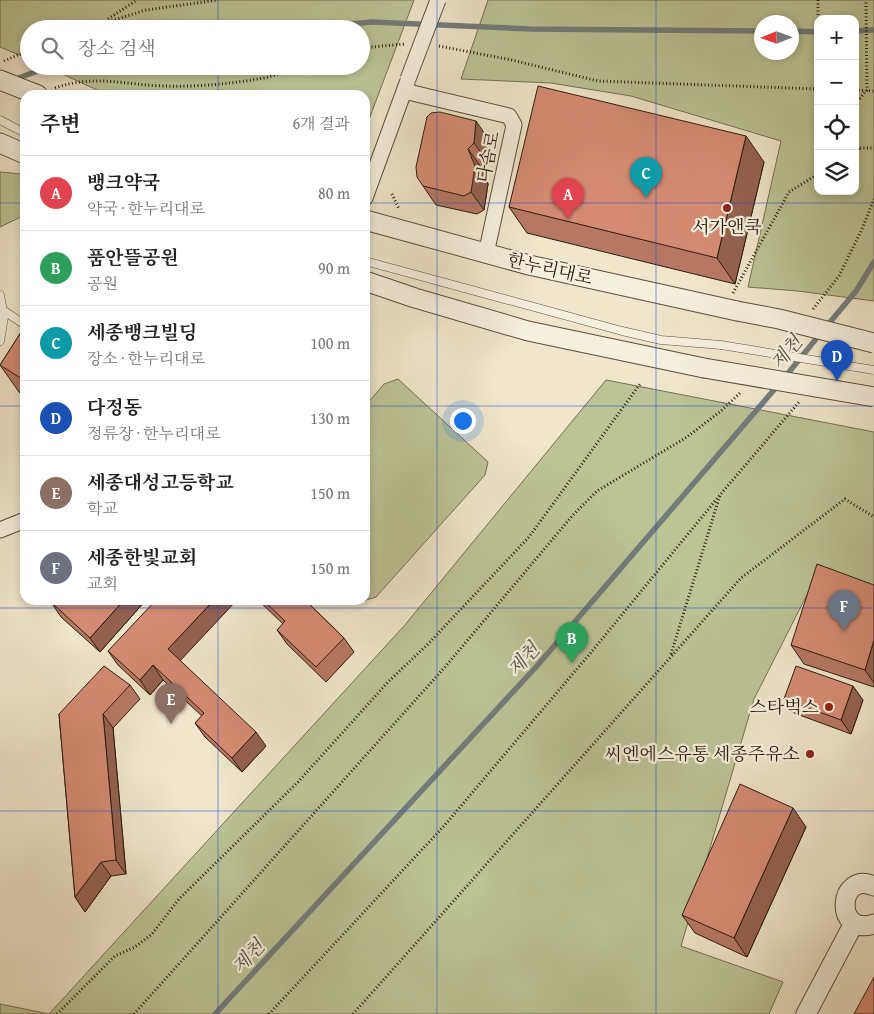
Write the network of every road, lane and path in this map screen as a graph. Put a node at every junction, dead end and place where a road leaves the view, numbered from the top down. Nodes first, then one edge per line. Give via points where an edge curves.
1 (137, 0) edge
2 (218, 0) edge
3 (438, 0) edge
4 (818, 0) edge
5 (866, 0) edge
6 (818, 15) edge
7 (107, 20) edge
8 (109, 20) edge
9 (412, 44) dead end
10 (432, 44) dead end
11 (370, 47) edge
12 (20, 54) edge
13 (0, 63) edge
14 (274, 75) edge
15 (0, 80) edge
16 (406, 85) junction
17 (814, 89) edge
18 (38, 90) edge
19 (52, 90) edge
20 (859, 90) edge
21 (867, 90) junction
22 (874, 91) edge
23 (859, 99) edge
24 (0, 120) edge
25 (20, 130) edge
26 (0, 143) edge
27 (860, 148) edge
28 (874, 148) edge
29 (20, 152) edge
30 (814, 176) edge
31 (370, 184) edge
32 (874, 199) edge
33 (370, 221) edge
34 (486, 254) junction
35 (370, 262) edge
36 (370, 283) edge
37 (0, 295) edge
38 (733, 305) junction
39 (3, 310) junction
40 (811, 312) dead end
41 (20, 321) edge
42 (0, 341) edge
43 (874, 343) edge
44 (874, 370) edge
45 (640, 384) dead end
46 (744, 389) dead end
47 (805, 396) dead end
48 (874, 397) edge
49 (720, 495) junction
50 (874, 517) edge
51 (20, 522) edge
52 (0, 530) edge
53 (670, 657) junction
54 (873, 882) edge
55 (854, 923) junction
56 (874, 924) edge
57 (57, 1014) edge
58 (134, 1014) edge
59 (269, 1014) edge
60 (353, 1014) edge
61 (806, 1014) edge

1 - 7 path
2 - 8 path via 146,10
3 - 16 street, bridge
4 - 6 path
5 - 21 path
9 - 11 path
10 - 17 path via 598,81
12 - 13 path
14 - 19 path via 204,85 163,86 118,80 84,80
15 - 18 street
16 - 31 street
16 - 34 street, 다솜로 via 509,116 514,125
20 - 21 path
21 - 22 path
21 - 23 path
24 - 25 lane
26 - 29 street
27 - 28 path
30 - 38 path via 789,192
32 - 40 path via 839,276
33 - 34 street, 한누리대로
34 - 38 street, 한누리대로
35 - 44 lane, bridge via 645,336
36 - 48 street, bridge via 528,331 704,368
37 - 39 lane
38 - 43 street, 한누리대로, bridge
39 - 41 lane
39 - 42 lane
45 - 57 path via 529,537 388,682 298,782 178,899 152,934 136,947 115,956
46 - 58 path via 687,437 597,491 573,515 445,667
47 - 49 path
49 - 53 path
49 - 59 path via 444,826
50 - 53 path via 845,499 741,578
51 - 52 street
53 - 60 path
54 - 55 street via 858,885 848,893 844,906
55 - 56 street
55 - 61 street

